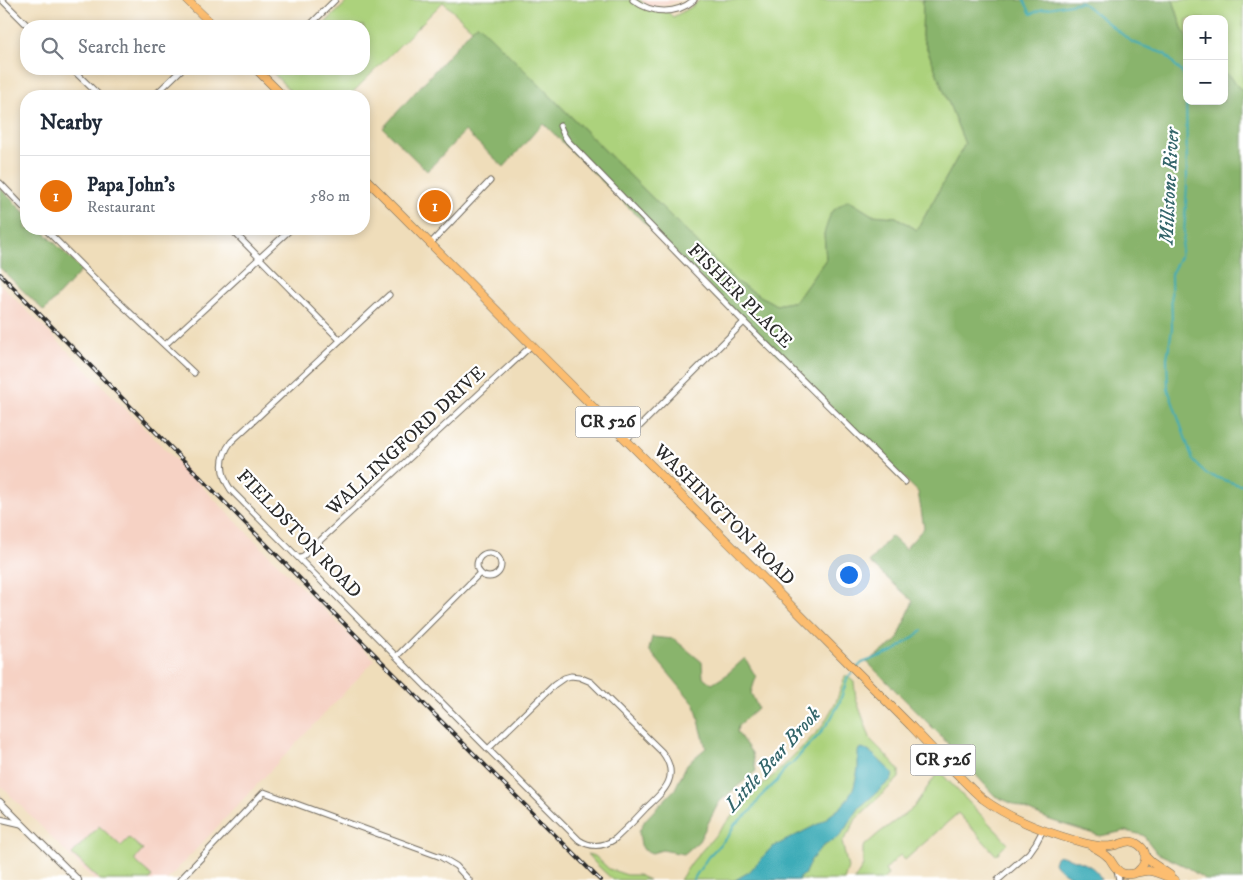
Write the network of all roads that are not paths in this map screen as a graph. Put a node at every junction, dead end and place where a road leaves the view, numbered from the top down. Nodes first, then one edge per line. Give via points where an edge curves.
1 (2, 0) edge
2 (188, 0) edge
3 (335, 0) edge
4 (633, 0) edge
5 (694, 0) edge
6 (22, 20) edge
7 (208, 20) edge
8 (315, 20) edge
9 (78, 75) edge
10 (176, 75) edge
11 (266, 75) edge
12 (94, 90) edge
13 (160, 90) edge
14 (279, 90) edge
15 (560, 126) dead end
16 (490, 181) dead end
17 (0, 183) edge
18 (370, 183) edge
19 (20, 204) edge
20 (51, 235) edge
21 (237, 235) edge
22 (284, 235) edge
23 (430, 244) junction
24 (259, 258) junction
25 (389, 295) dead end
26 (744, 322) junction
27 (340, 340) junction
28 (165, 345) junction
29 (532, 345) junction
30 (194, 373) dead end
31 (626, 440) junction
32 (905, 482) dead end
33 (300, 559) junction
34 (480, 573) junction
35 (397, 656) junction
36 (488, 748) junction
37 (0, 802) edge
38 (0, 818) edge
39 (22, 824) junction
40 (1043, 830) junction
41 (1084, 843) junction
42 (1118, 844) junction
43 (1145, 856) junction
44 (1115, 867) junction
45 (1136, 872) junction
46 (78, 880) edge
47 (180, 880) edge
48 (468, 880) edge
49 (998, 880) edge
50 (1119, 880) edge
51 (1127, 880) edge
52 (1176, 880) edge

1 - 6 street
2 - 7 main road
3 - 8 street
4 - 5 street via 647,8 662,11 687,6
9 - 12 street
10 - 13 street
11 - 14 main road
15 - 26 street, FISHER PLACE via 568,141
16 - 23 street
17 - 19 street
18 - 23 main road, WASHINGTON ROAD / CR 526
20 - 28 street
21 - 24 street
22 - 24 street
23 - 29 main road, WASHINGTON ROAD / CR 526
24 - 27 street
24 - 28 street
25 - 27 street, FIELDSTON ROAD
26 - 31 street
26 - 32 street, FISHER PLACE
27 - 33 street, FIELDSTON ROAD via 231,442 222,461 224,476 231,490
28 - 30 street
29 - 31 main road, WASHINGTON ROAD / CR 526
29 - 33 street, WALLINGFORD DRIVE
31 - 40 main road, WASHINGTON ROAD / CR 526 via 982,799
33 - 35 street, FIELDSTON ROAD
34 - 34 street via 489,576 497,573 500,565 497,556 489,553 480,556 477,565
34 - 35 street
35 - 36 street, FIELDSTON ROAD
36 - 36 street, FIELDSTON ROAD via 579,840 591,846 616,839 664,790 670,778 670,764 662,752 591,682 579,677 564,678 554,685
37 - 39 street
38 - 39 street
39 - 46 street
40 - 41 main road, WASHINGTON ROAD / CR 526
40 - 49 street via 1029,853
41 - 42 main road, WASHINGTON ROAD / CR 526 via 1098,846
41 - 44 main road, WASHINGTON ROAD / CR 526 via 1101,851
42 - 43 main road, WASHINGTON ROAD / CR 526 via 1134,841 1142,847
42 - 44 main road via 1112,854
43 - 45 main road via 1144,863
43 - 52 main road
44 - 45 main road, WASHINGTON ROAD / CR 526 via 1124,874
44 - 50 street
45 - 51 street
45 - 52 main road, WASHINGTON ROAD via 1155,872
47 - 48 street via 264,792 440,858 456,866

